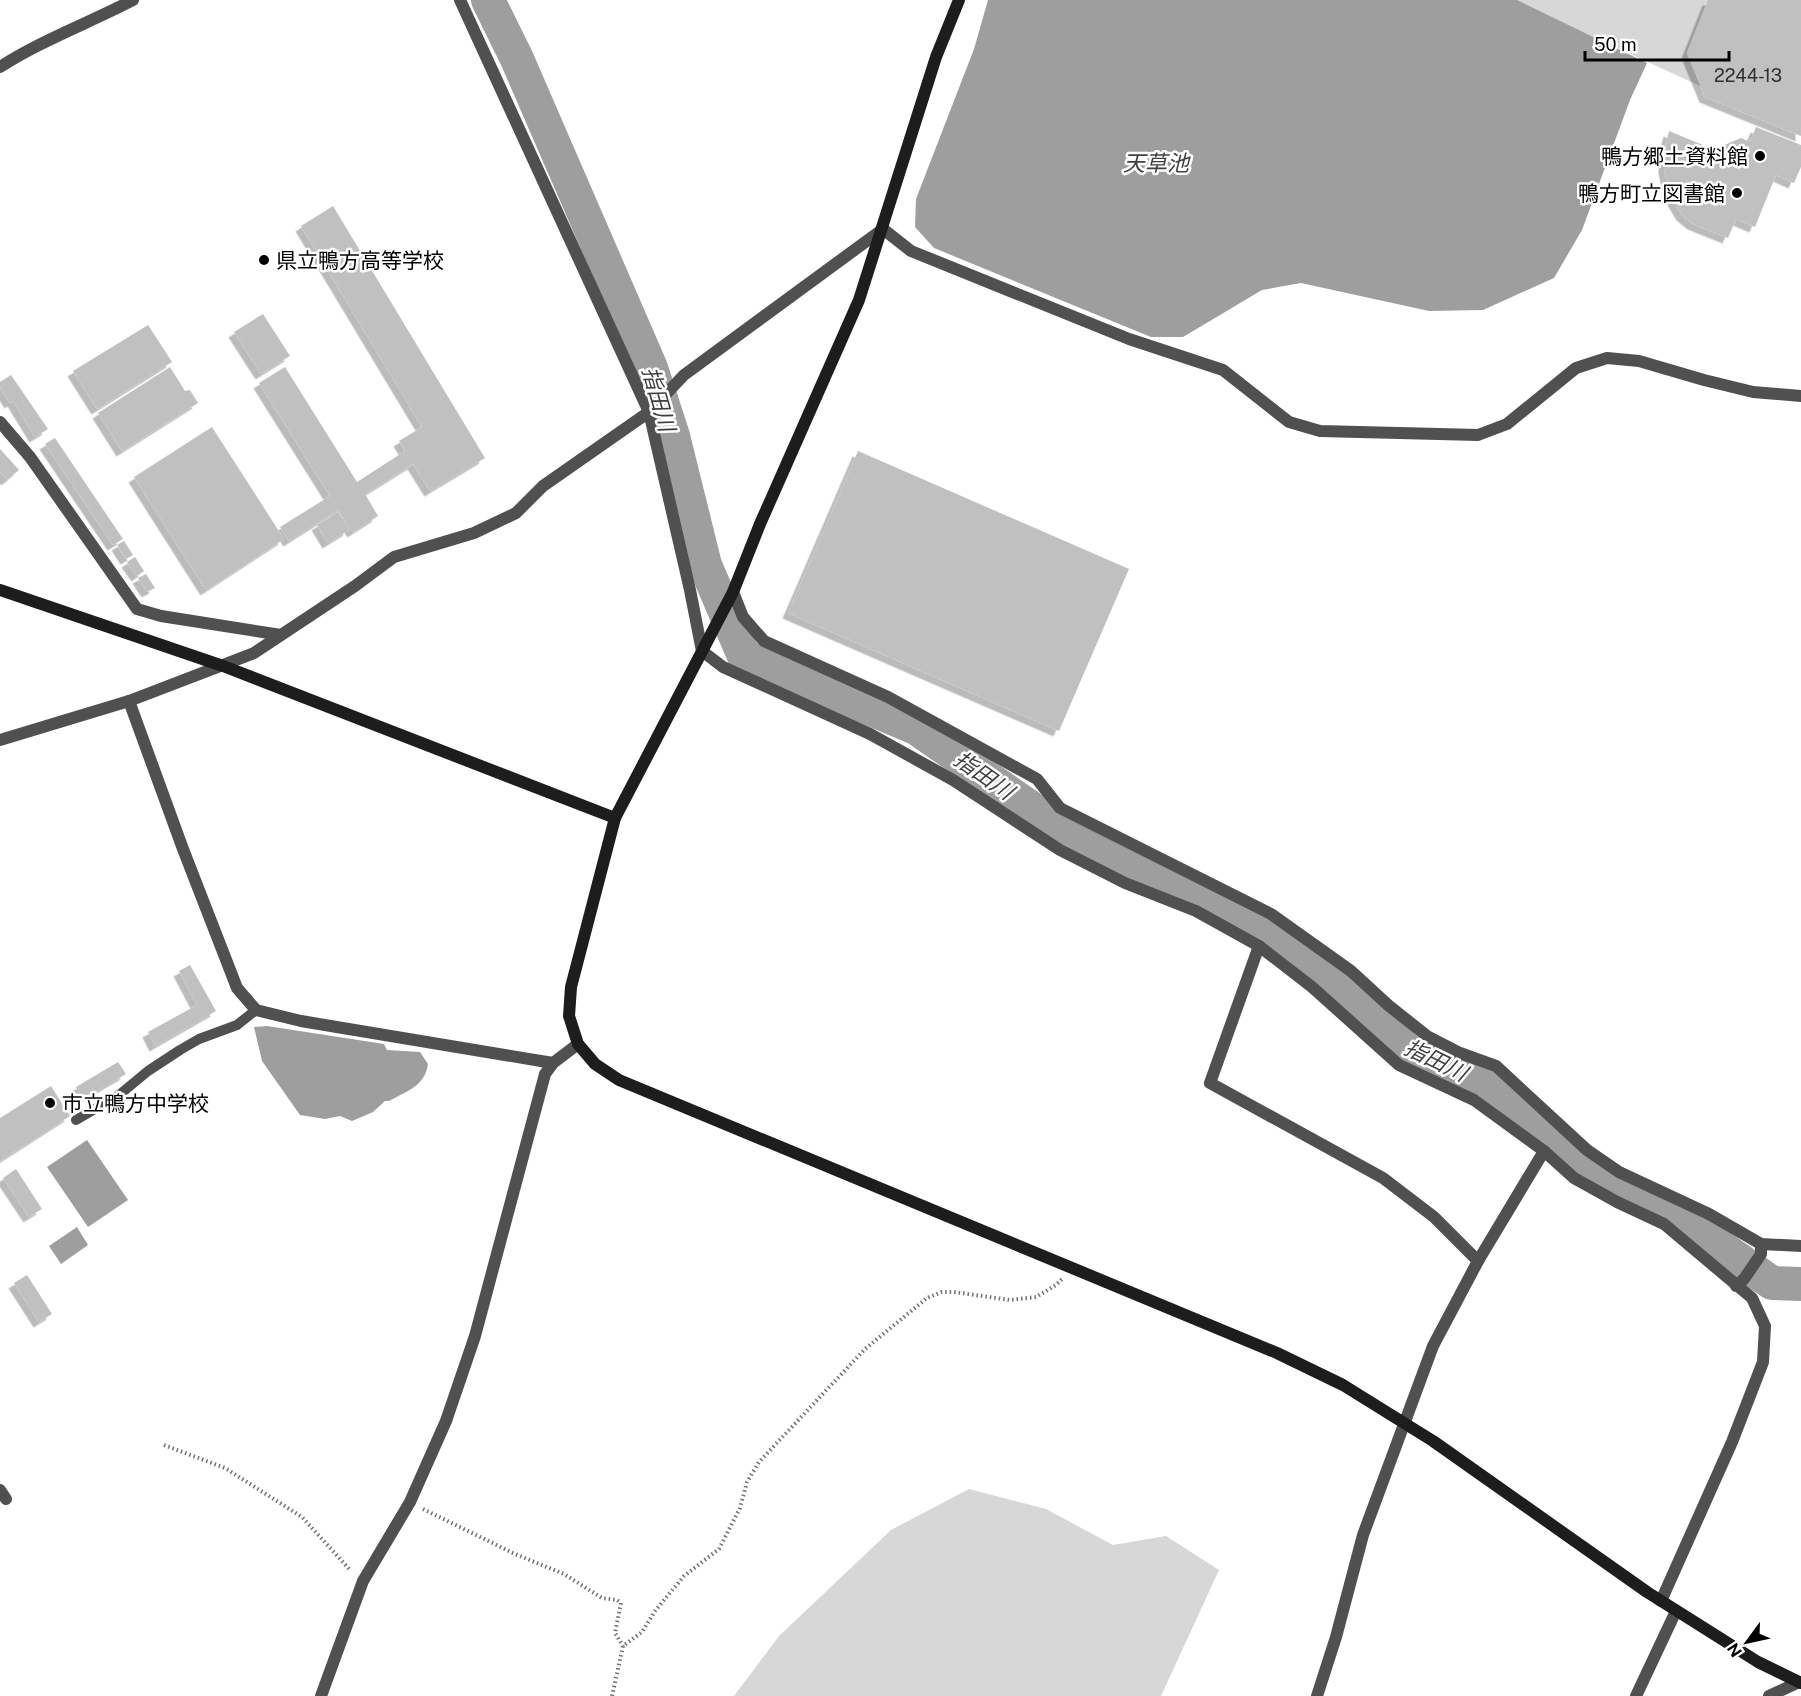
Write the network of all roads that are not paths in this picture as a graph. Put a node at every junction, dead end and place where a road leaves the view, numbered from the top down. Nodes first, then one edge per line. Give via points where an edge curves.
1 (133, 0) edge
2 (460, 0) edge
3 (959, 0) edge
4 (0, 67) edge
5 (883, 230) junction
6 (1801, 396) edge
7 (649, 412) junction
8 (0, 422) edge
9 (0, 590) edge
10 (734, 592) junction
11 (281, 635) junction
12 (702, 651) junction
13 (223, 666) junction
14 (129, 700) junction
15 (0, 740) edge
16 (615, 818) junction
17 (1259, 946) junction
18 (256, 1010) junction
19 (578, 1044) junction
20 (553, 1063) junction
21 (76, 1120) dead end
22 (1544, 1151) junction
23 (1801, 1246) edge
24 (1761, 1249) junction
25 (1478, 1261) junction
26 (1740, 1282) junction
27 (1405, 1424) junction
28 (1661, 1601) junction
29 (1676, 1611) junction
30 (1800, 1682) edge
31 (321, 1696) edge
32 (1317, 1696) edge
33 (1636, 1696) edge
34 (1769, 1696) edge

1 - 4 street
2 - 7 street
3 - 5 street via 936,57
5 - 6 street via 911,251 1129,339 1223,370 1289,422 1320,431 1478,435 1507,424 1576,368 1607,358 1639,361 1753,392
5 - 7 street via 684,375
5 - 10 street via 859,300
7 - 11 street via 543,486 516,513 474,533 394,557
7 - 12 street
8 - 11 street via 30,457 137,609
9 - 13 street
10 - 12 street
10 - 24 street via 743,617 764,641 888,697 1037,779 1060,808 1271,914 1351,971 1427,1036 1496,1066 1587,1150 1619,1172 1709,1214
11 - 13 street via 254,653
12 - 16 street
12 - 17 street via 723,667 870,734 953,780 1060,850 1125,883 1196,911
13 - 14 street
13 - 16 street
14 - 15 street
14 - 18 street via 237,988
16 - 19 street via 571,987 569,1016
17 - 22 street via 1312,987 1399,1065 1474,1101
17 - 25 street via 1210,1083 1383,1178 1434,1217
18 - 20 street
18 - 21 lane via 237,1026 199,1038 119,1095
19 - 20 street
19 - 27 street via 595,1064 618,1080 1277,1353 1343,1385
20 - 31 street via 545,1074 475,1336 446,1421 410,1502 366,1577
22 - 25 street
22 - 26 street via 1574,1178 1664,1224
23 - 24 street
24 - 26 street
25 - 27 street via 1433,1346
26 - 28 street via 1765,1326 1763,1362
27 - 28 street
27 - 32 street via 1363,1535
28 - 29 street
29 - 30 street via 1758,1662
29 - 33 street
30 - 34 street

